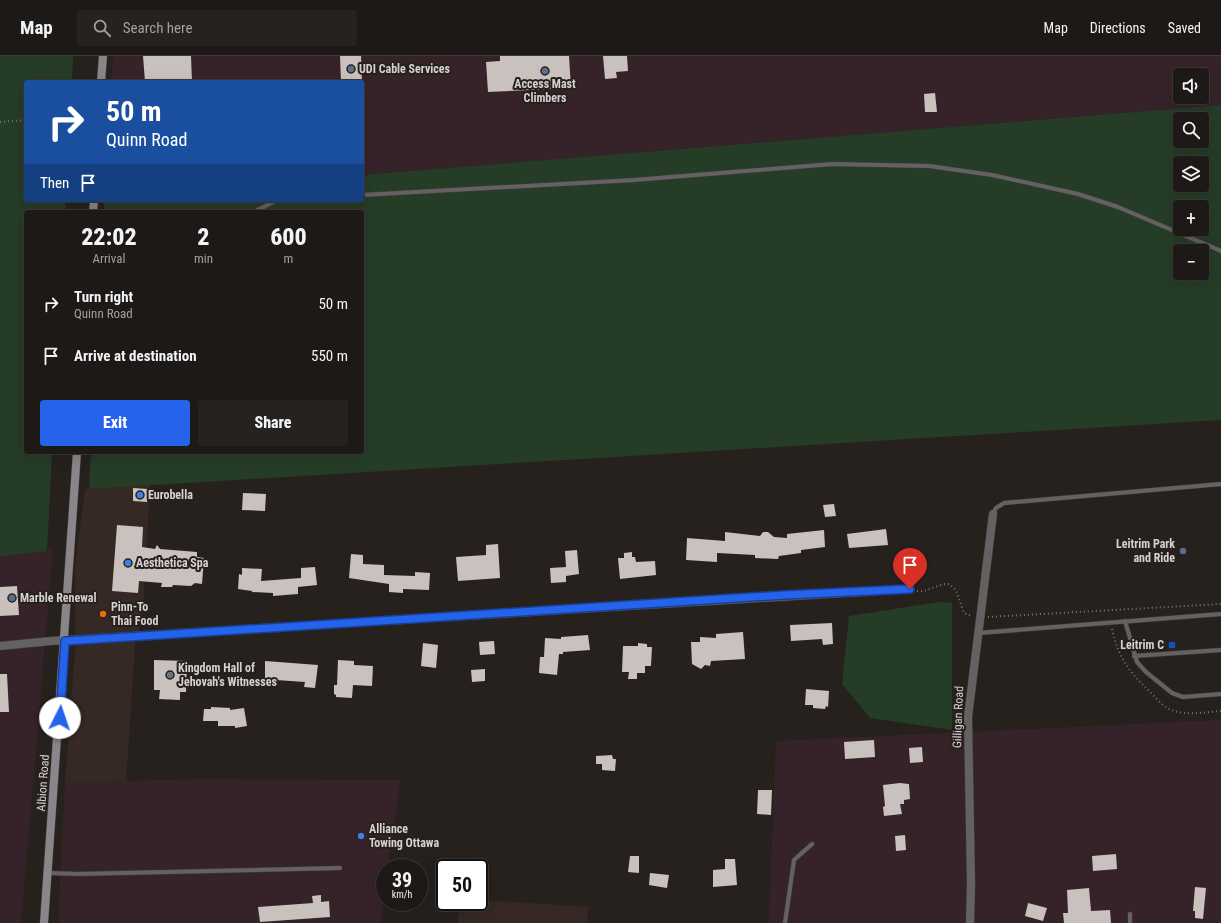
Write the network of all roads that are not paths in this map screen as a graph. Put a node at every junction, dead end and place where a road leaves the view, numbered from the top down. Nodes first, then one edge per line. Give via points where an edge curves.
1 (103, 56) edge
2 (101, 80) edge
3 (364, 195) edge
4 (273, 202) edge
5 (258, 210) edge
6 (1221, 251) edge
7 (77, 454) edge
8 (1221, 484) edge
9 (993, 514) joint
10 (910, 589) road end
11 (1221, 614) edge
12 (1125, 621) junction
13 (978, 633) junction
14 (65, 641) junction
15 (0, 646) edge
16 (1221, 650) edge
17 (1134, 656) junction
18 (1221, 694) edge
19 (812, 844) dead end
20 (340, 868) dead end
21 (49, 872) junction
22 (1130, 914) dead end
23 (44, 923) edge
24 (785, 923) edge
25 (970, 923) edge
26 (1130, 923) edge

1 - 2 main road
3 - 6 lane via 634,180 832,164 929,166 992,175 1078,194 1118,207
4 - 5 lane
7 - 14 main road, Albion Road
8 - 9 lane via 1004,503 996,508
9 - 13 street, Gilligan Road
10 - 14 street
11 - 12 lane
12 - 13 lane
12 - 17 lane
13 - 25 street, Gilligan Road via 968,717
14 - 15 street
14 - 21 main road, Albion Road
16 - 17 lane
17 - 18 lane via 1146,672 1178,696
19 - 24 lane via 794,860
20 - 21 lane via 86,874
21 - 23 main road, Albion Road
22 - 26 lane

